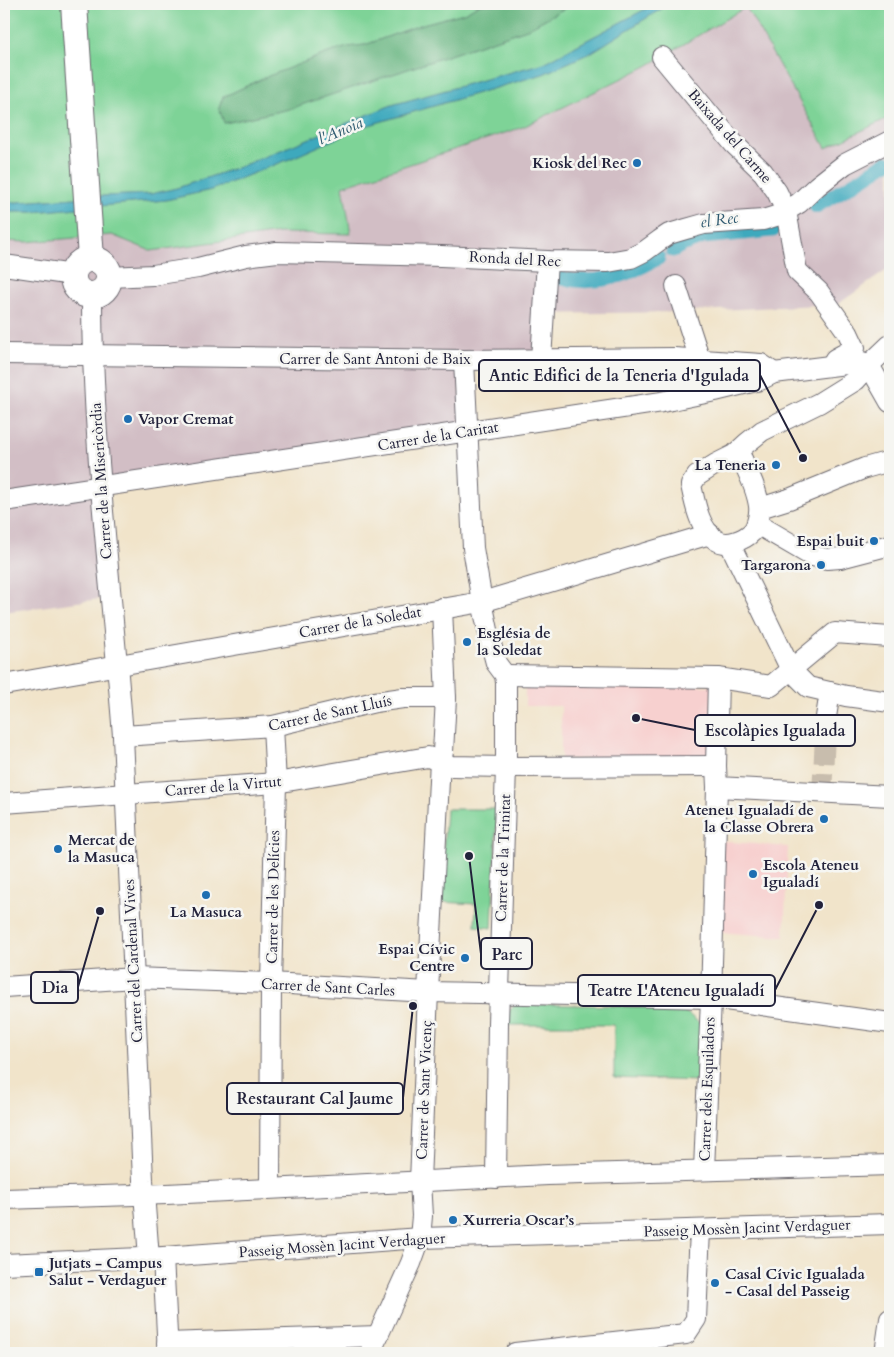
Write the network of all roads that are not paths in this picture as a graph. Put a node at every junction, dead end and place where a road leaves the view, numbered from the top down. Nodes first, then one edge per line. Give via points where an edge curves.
1 (74, 4) edge
2 (662, 57) dead end
3 (890, 141) edge
4 (786, 212) junction
5 (85, 259) junction
6 (547, 261) junction
7 (4, 265) edge
8 (110, 277) junction
9 (676, 286) dead end
10 (92, 296) junction
11 (890, 345) edge
12 (4, 354) edge
13 (92, 356) junction
14 (464, 360) junction
15 (542, 360) junction
16 (704, 360) junction
17 (869, 365) junction
18 (830, 366) junction
19 (774, 373) junction
20 (715, 391) junction
21 (890, 402) edge
22 (468, 432) junction
23 (734, 455) junction
24 (890, 461) edge
25 (100, 488) junction
26 (4, 501) edge
27 (758, 516) junction
28 (710, 534) junction
29 (730, 544) junction
30 (890, 546) edge
31 (482, 602) junction
32 (442, 608) junction
33 (890, 637) edge
34 (118, 665) junction
35 (791, 670) junction
36 (505, 675) junction
37 (718, 678) junction
38 (4, 684) edge
39 (830, 692) junction
40 (446, 698) junction
41 (890, 702) edge
42 (826, 717) tunnel mouth
43 (273, 726) junction
44 (123, 736) junction
45 (440, 761) junction
46 (716, 766) junction
47 (506, 767) junction
48 (276, 783) junction
49 (717, 787) junction
50 (126, 794) junction
51 (890, 796) edge
52 (4, 803) edge
53 (134, 978) junction
54 (271, 983) junction
55 (4, 988) edge
56 (428, 992) junction
57 (499, 993) junction
58 (711, 998) junction
59 (890, 1023) edge
60 (890, 1165) edge
61 (704, 1170) junction
62 (496, 1178) junction
63 (420, 1181) junction
64 (270, 1188) junction
65 (144, 1194) junction
66 (4, 1198) edge
67 (890, 1224) edge
68 (700, 1230) junction
69 (420, 1238) junction
70 (156, 1258) junction
71 (4, 1264) edge
72 (890, 1319) edge
73 (374, 1344) edge
74 (168, 1348) edge
75 (515, 1353) edge
76 (885, 1353) edge

1 - 5 main road
2 - 4 street, Baixada del Carme via 734,144 763,172
3 - 4 street, Ronda del Rec via 845,164
4 - 6 street, Ronda del Rec via 772,218 719,222 669,234 631,258 608,262
4 - 18 street, Baixada del Carme via 796,271 819,292 855,348 835,359
5 - 7 street
5 - 8 main road via 104,264
5 - 10 main road via 73,280 78,290
6 - 8 street, Ronda del Rec via 276,252 153,275
6 - 15 street
8 - 10 main road via 104,290
9 - 16 street
10 - 13 street, Carrer de la Misericòrdia
11 - 17 street
12 - 13 street, Carrer de Sant Antoni de Baix
13 - 14 street, Carrer de Sant Antoni de Baix
13 - 25 street, Carrer de la Misericòrdia
14 - 15 street, Carrer de Sant Antoni de Baix
14 - 22 street, Carrer de la Trinitat
15 - 16 street, Carrer de Sant Antoni de Baix
16 - 19 street, Carrer de Sant Antoni de Baix via 761,364
16 - 20 street
17 - 18 street, Carrer de la Caritat via 862,362
17 - 21 street
17 - 23 street via 856,380 819,403 762,431
18 - 19 street, Carrer de la Caritat
19 - 20 street, Carrer de la Caritat via 760,380
20 - 22 street, Carrer de la Caritat
22 - 25 street, Carrer de la Caritat
22 - 31 street, Carrer de la Trinitat via 473,548
23 - 27 street via 742,459 753,485
23 - 28 street via 697,476 691,485 699,516
24 - 27 street via 789,499
25 - 26 street, Carrer de la Caritat
25 - 34 street, Carrer de la Misericòrdia
27 - 29 street via 752,532
27 - 30 street via 812,556 840,558
28 - 29 street via 717,541
28 - 31 street, Carrer de la Soledat
29 - 35 street
31 - 32 street, Carrer de la Soledat
31 - 36 street, Carrer de la Trinitat via 496,663
32 - 34 street, Carrer de la Soledat
32 - 40 street, Carrer de Sant Vicenç
33 - 35 street via 835,633
34 - 38 street, Carrer de la Soledat
34 - 44 street, Carrer del Cardenal Vives
35 - 37 street via 771,686
35 - 39 street via 808,687
36 - 37 street
36 - 47 street, Carrer de la Trinitat
37 - 46 street, Carrer dels Esquiladors
39 - 41 street
39 - 42 street
40 - 43 street, Carrer de Sant Lluís via 375,702
40 - 45 street, Carrer de Sant Vicenç
43 - 44 street, Carrer de Sant Lluís
43 - 48 street, Carrer de les Delícies
44 - 50 street, Carrer del Cardenal Vives
45 - 47 street, Carrer de la Virtut via 451,766
45 - 48 street, Carrer de la Virtut via 428,757
45 - 56 street, Carrer de Sant Vicenç
46 - 47 street, Carrer de la Virtut
46 - 49 street, Carrer dels Esquiladors
47 - 57 street, Carrer de la Trinitat
48 - 50 street, Carrer de la Virtut
48 - 54 street, Carrer de les Delícies
49 - 51 street
49 - 58 street, Carrer dels Esquiladors
50 - 52 street, Carrer de la Virtut
50 - 53 street, Carrer del Cardenal Vives
53 - 54 street, Carrer de Sant Carles
53 - 55 street, Carrer de Sant Carles
53 - 65 street, Carrer del Cardenal Vives
54 - 56 street, Carrer de Sant Carles
54 - 64 street, Carrer de les Delícies
56 - 57 street, Carrer de Sant Carles
56 - 63 street, Carrer de Sant Vicenç
57 - 58 street, Carrer de Sant Carles
57 - 62 street, Carrer de la Trinitat
58 - 59 street, Carrer de Sant Carles
58 - 61 street, Carrer dels Esquiladors
60 - 61 street
61 - 62 street
62 - 63 street
63 - 64 street
63 - 69 street, Carrer de Sant Vicenç
64 - 65 street
65 - 66 street
65 - 70 street, Carrer del Cardenal Vives
67 - 68 street, Passeig Mossèn Jacint Verdaguer
68 - 69 street, Passeig Mossèn Jacint Verdaguer
68 - 75 street via 696,1320 686,1334
69 - 70 street, Passeig Mossèn Jacint Verdaguer
69 - 73 street, Carrer de Sant Vicenç
70 - 71 street, Passeig Mossèn Jacint Verdaguer
70 - 74 street, Carrer del Cardenal Vives
72 - 76 street
73 - 74 street

